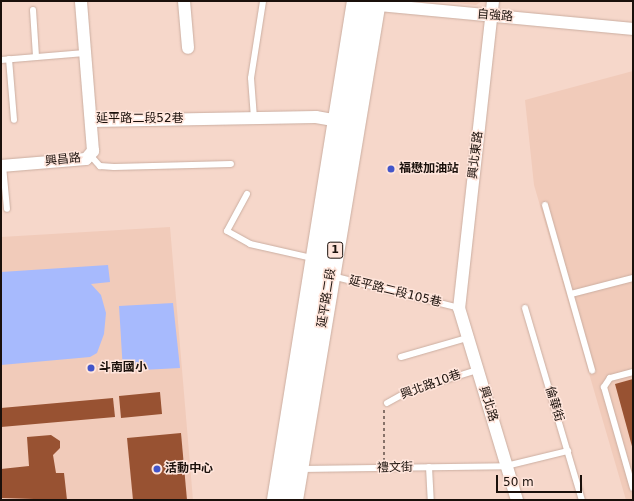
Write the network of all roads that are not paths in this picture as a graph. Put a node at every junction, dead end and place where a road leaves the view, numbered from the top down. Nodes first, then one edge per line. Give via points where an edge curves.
1 (81, 1) edge
2 (184, 1) edge
3 (262, 1) edge
4 (493, 1) edge
5 (366, 2) edge
6 (33, 10) dead end
7 (492, 15) junction
8 (633, 29) edge
9 (188, 48) dead end
10 (85, 53) junction
11 (36, 57) junction
12 (9, 59) junction
13 (1, 60) edge
14 (254, 118) junction
15 (14, 120) dead end
16 (92, 121) junction
17 (346, 122) junction
18 (90, 155) junction
19 (230, 164) dead end
20 (2, 166) edge
21 (247, 194) dead end
22 (545, 204) dead end
23 (7, 209) dead end
24 (316, 258) junction
25 (331, 276) junction
26 (633, 278) edge
27 (571, 294) junction
28 (459, 308) junction
29 (525, 308) dead end
30 (467, 338) junction
31 (401, 357) dead end
32 (308, 364) junction
33 (477, 370) junction
34 (592, 370) dead end
35 (633, 372) edge
36 (387, 403) road end
37 (568, 451) junction
38 (506, 466) junction
39 (429, 467) junction
40 (291, 468) junction
41 (633, 488) edge
42 (277, 500) edge
43 (293, 500) edge
44 (431, 500) edge
45 (517, 500) edge
46 (582, 500) edge

1 - 10 street, 延平路二段52巷
2 - 9 street
3 - 14 lane via 251,78
4 - 7 street, 興北東路
5 - 7 street, 自強路
5 - 17 main road, 延平路二段 / 1
6 - 11 lane
7 - 8 street, 自強路
7 - 28 street, 興北東路
10 - 11 lane
10 - 16 street, 延平路二段52巷
11 - 12 lane
12 - 13 lane
12 - 15 lane
14 - 16 street, 延平路二段52巷
14 - 17 street, 延平路二段52巷 via 316,117
16 - 18 street, 興昌路
17 - 24 main road, 延平路二段 / 1
17 - 25 main road, 延平路二段 / 1
18 - 19 lane via 100,166 114,167
18 - 20 street, 興昌路 via 86,159
20 - 23 lane
21 - 24 lane via 227,231 250,244
22 - 27 lane
24 - 32 main road, 延平路二段 / 1
25 - 28 lane, 延平路二段105巷
25 - 32 main road, 延平路二段 / 1
26 - 27 lane
27 - 34 lane
28 - 30 street, 興北路
29 - 37 lane, 倫華街
30 - 31 lane
30 - 33 street, 興北路
32 - 40 main road, 延平路二段 / 1
33 - 36 lane, 興北路10巷 via 407,392
33 - 38 street, 興北路
35 - 41 lane via 610,378 604,387
37 - 38 lane, 禮文街
37 - 46 lane, 倫華街
38 - 39 lane, 禮文街
38 - 45 street, 興北路
39 - 40 lane, 禮文街
39 - 44 lane
40 - 42 main road, 延平路二段 / 1
40 - 43 main road, 延平路二段 / 1

